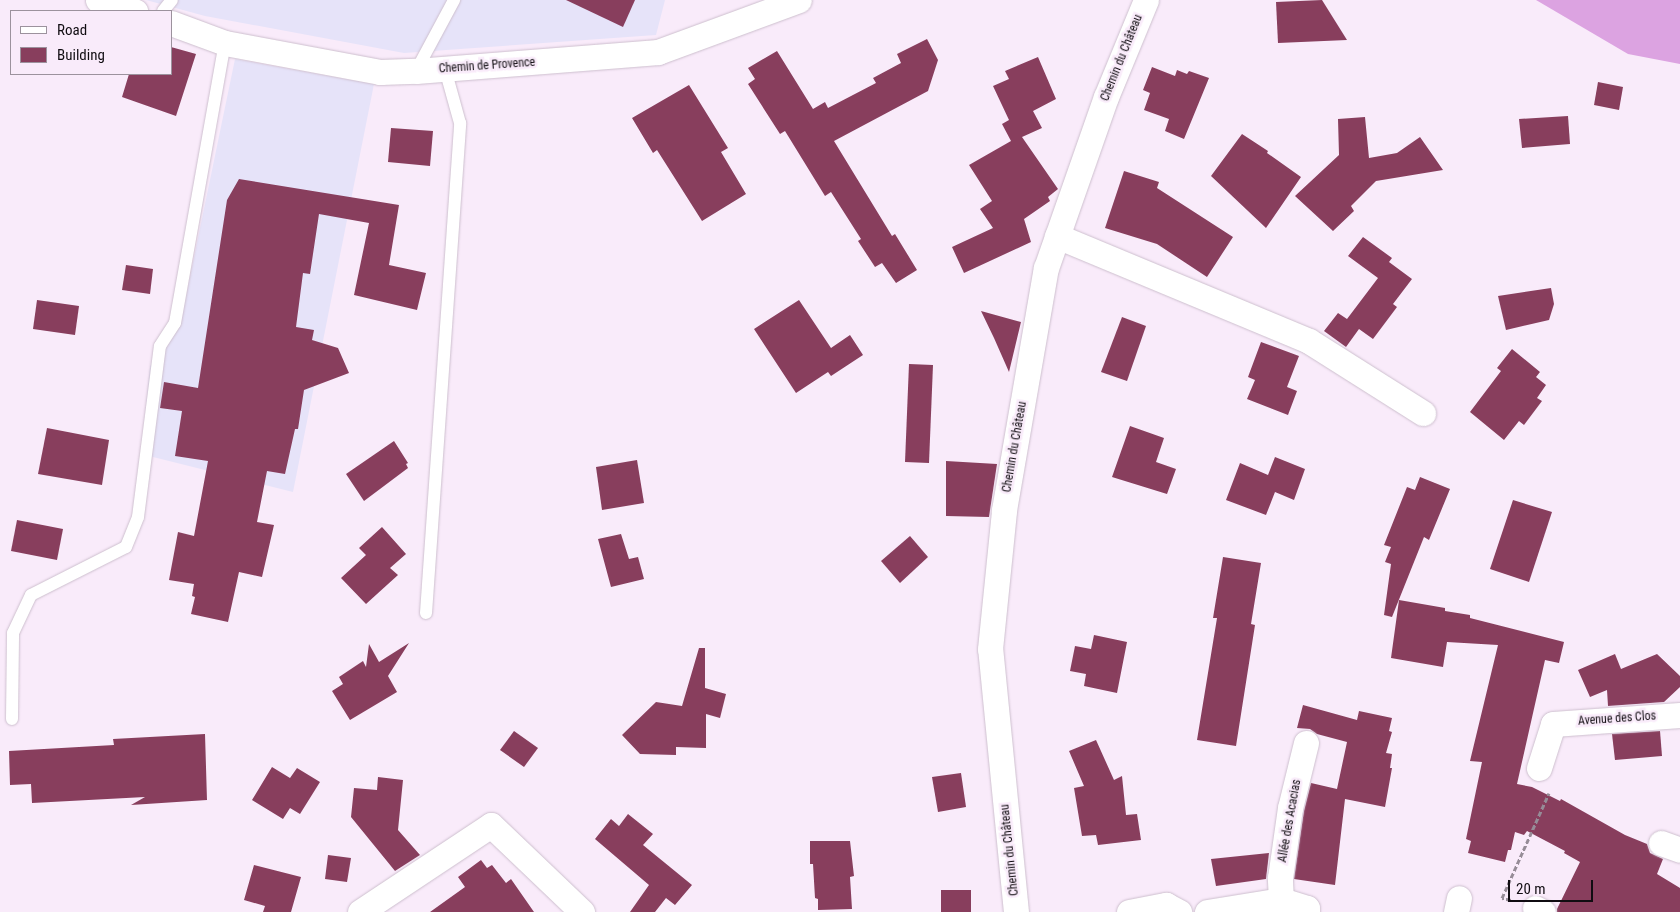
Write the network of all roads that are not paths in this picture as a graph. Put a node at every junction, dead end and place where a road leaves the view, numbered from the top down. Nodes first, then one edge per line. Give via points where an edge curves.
1 (98, 0) edge
2 (172, 0) edge
3 (454, 0) edge
4 (800, 0) edge
5 (1146, 0) edge
6 (132, 10) edge
7 (164, 10) edge
8 (172, 23) edge
9 (225, 43) junction
10 (445, 69) junction
11 (416, 71) junction
12 (1058, 236) junction
13 (1423, 413) dead end
14 (426, 613) dead end
15 (1680, 715) edge
16 (12, 719) dead end
17 (1306, 743) dead end
18 (1539, 768) road end
19 (1281, 900) junction
20 (360, 912) edge
21 (582, 912) edge
22 (1016, 912) edge
23 (1129, 912) edge
24 (1179, 912) edge
25 (1209, 912) edge
26 (1307, 912) edge

1 - 6 street
2 - 7 lane
3 - 11 lane
4 - 10 street, Chemin de Provence via 658,52
5 - 12 street, Chemin du Château via 1106,97
8 - 9 street, Chemin de Provence
9 - 11 street, Chemin de Provence via 380,72
9 - 16 lane via 175,323 160,346 138,517 126,547 31,595 13,632
10 - 11 street, Chemin de Provence
10 - 14 lane via 460,123
12 - 13 street via 1309,342
12 - 22 street, Chemin du Château via 1046,268 1004,510 990,648
15 - 18 street, Avenue des Clos via 1553,724
17 - 19 street, Allée des Acacias via 1290,808 1280,878
19 - 25 street
19 - 26 street via 1307,908
20 - 21 street via 491,825
23 - 24 street via 1166,905

